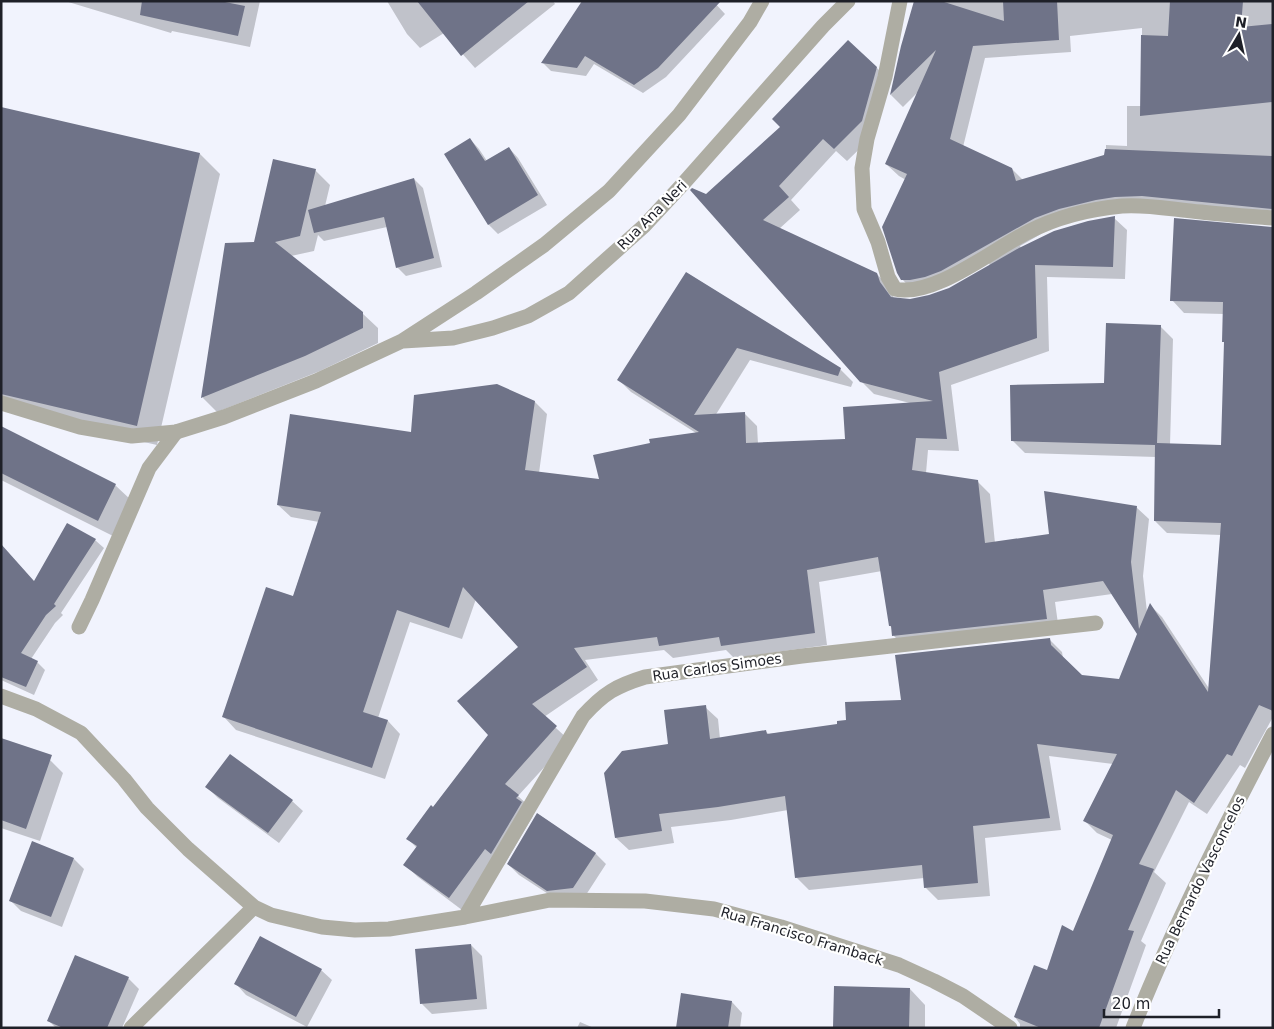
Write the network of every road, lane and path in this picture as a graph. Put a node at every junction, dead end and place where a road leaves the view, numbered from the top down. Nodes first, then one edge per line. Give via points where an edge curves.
1 (762, 1) edge
2 (848, 1) edge
3 (900, 1) edge
4 (1273, 218) edge
5 (402, 341) junction
6 (1, 402) edge
7 (176, 432) junction
8 (1096, 623) dead end
9 (79, 627) dead end
10 (1, 696) edge
11 (1273, 734) edge
12 (254, 907) junction
13 (465, 917) junction
14 (131, 1028) edge
15 (1010, 1028) edge
16 (1133, 1028) edge

1 - 5 street via 750,22 679,115 609,191 544,245 476,294
2 - 5 street, Rua Ana Neri via 670,199 569,293 528,316 492,328 453,338
3 - 4 street via 862,168 864,209 894,289 904,291 931,285 1028,232 1083,211 1124,206
5 - 7 street via 316,382
6 - 7 street via 80,428 132,436
7 - 9 street via 149,468
8 - 13 street, Rua Carlos Simoes via 802,656 645,677 623,684 599,698 583,716
10 - 12 street, Rua Francisco Framback via 36,709 81,733 146,808
11 - 16 street, Rua Bernardo Vasconcelos via 1198,879
12 - 13 street, Rua Francisco Framback via 296,921 355,930 389,929
12 - 14 street
13 - 15 street, Rua Francisco Framback via 550,900 645,901 714,909 899,965 963,996

